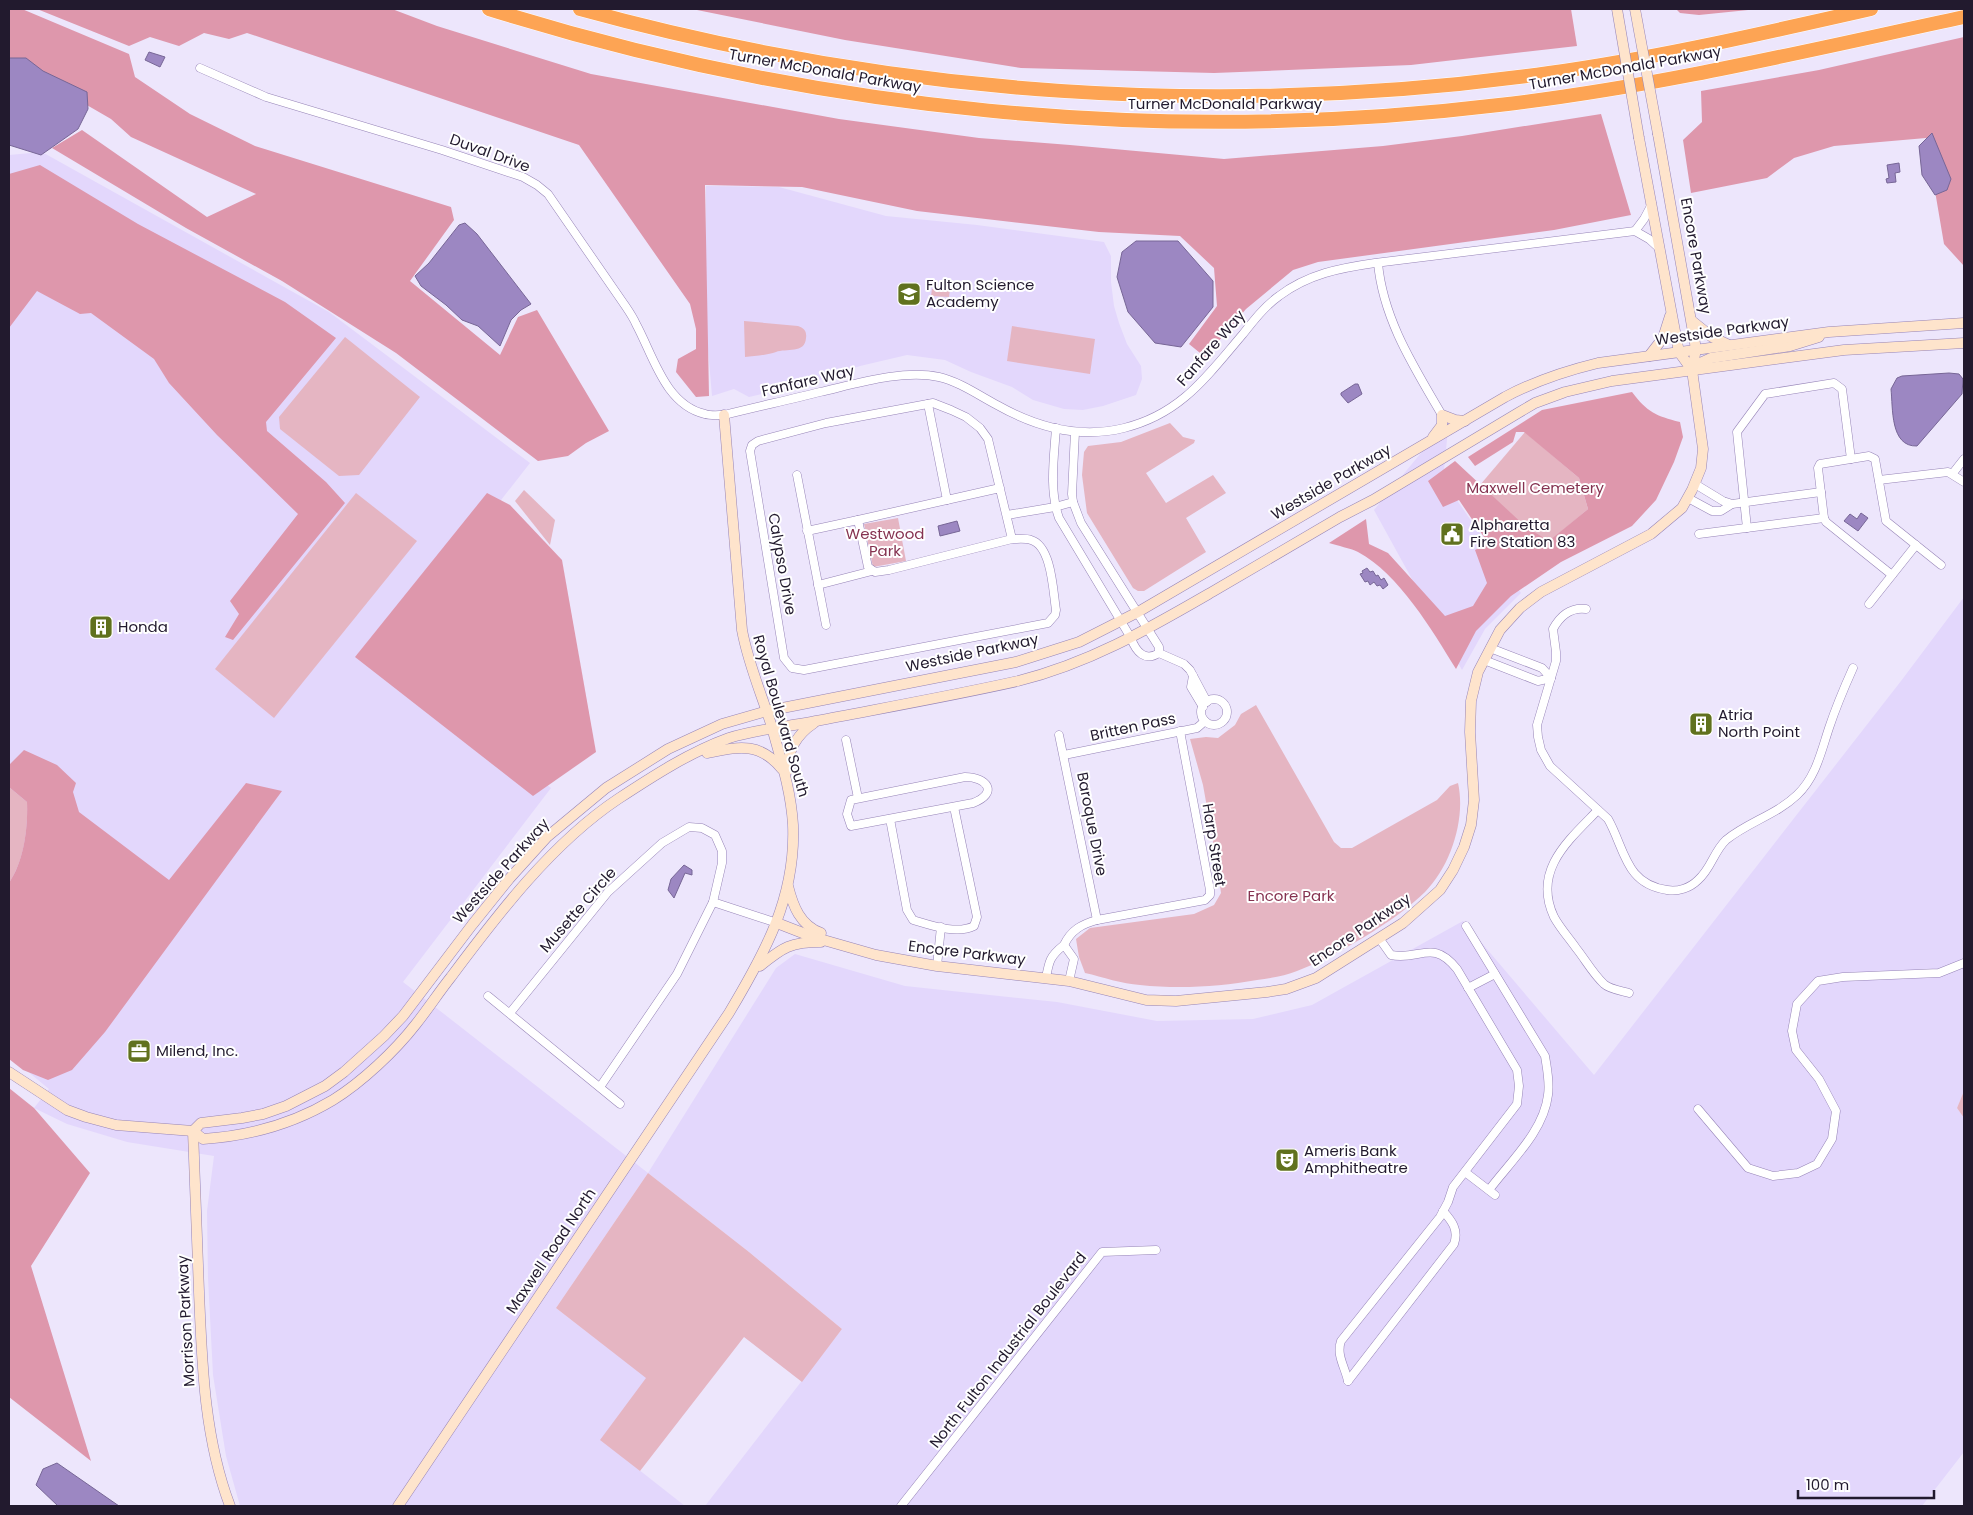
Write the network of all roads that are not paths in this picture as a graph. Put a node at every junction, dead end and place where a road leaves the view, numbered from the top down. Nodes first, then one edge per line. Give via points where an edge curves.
1 (489, 9) edge
2 (580, 9) edge
3 (1617, 9) edge
4 (1635, 9) edge
5 (1871, 9) edge
6 (1964, 17) edge
7 (200, 68) dead end
8 (1652, 204) junction
9 (1635, 231) junction
10 (1660, 249) junction
11 (1378, 263) junction
12 (1671, 312) junction
13 (1692, 321) junction
14 (1964, 323) edge
15 (1829, 332) junction
16 (1964, 343) edge
17 (1730, 345) junction
18 (1696, 350) junction
19 (1679, 352) junction
20 (1648, 356) junction
21 (1692, 370) junction
22 (928, 404) junction
23 (724, 415) junction
24 (1442, 415) junction
25 (1465, 421) junction
26 (1056, 428) junction
27 (1076, 432) junction
28 (1425, 444) junction
29 (1851, 459) junction
30 (1964, 459) edge
31 (1953, 473) junction
32 (796, 475) dead end
33 (1879, 480) junction
34 (1964, 482) edge
35 (1694, 484) junction
36 (1000, 488) junction
37 (1820, 492) junction
38 (1688, 498) junction
39 (947, 500) junction
40 (1072, 502) junction
41 (1744, 503) junction
42 (1732, 504) junction
43 (1055, 507) junction
44 (1007, 515) junction
45 (1824, 518) junction
46 (858, 520) junction
47 (1747, 528) junction
48 (808, 531) junction
49 (1699, 534) dead end
50 (1012, 539) junction
51 (1916, 545) junction
52 (1941, 565) dead end
53 (872, 571) junction
54 (1892, 575) junction
55 (818, 585) junction
56 (1869, 604) dead end
57 (1586, 609) dead end
58 (1138, 612) junction
59 (1121, 621) junction
60 (826, 625) dead end
61 (1148, 629) junction
62 (1131, 638) junction
63 (1490, 648) junction
64 (1159, 652) junction
65 (1516, 658) junction
66 (1484, 660) junction
67 (1853, 668) dead end
68 (1512, 671) junction
69 (1551, 678) junction
70 (1205, 704) junction
71 (767, 711) junction
72 (819, 720) junction
73 (1205, 721) junction
74 (772, 729) junction
75 (1180, 731) junction
76 (1059, 735) dead end
77 (846, 740) dead end
78 (1064, 756) junction
79 (684, 759) junction
80 (785, 776) junction
81 (858, 798) junction
82 (954, 807) junction
83 (1598, 810) junction
84 (890, 819) junction
85 (787, 882) junction
86 (713, 902) junction
87 (1098, 920) junction
88 (777, 923) junction
89 (1466, 926) dead end
90 (941, 927) junction
91 (1380, 938) junction
92 (827, 941) junction
93 (1064, 945) junction
94 (868, 953) junction
95 (1964, 963) edge
96 (937, 966) junction
97 (755, 970) junction
98 (1494, 974) junction
99 (1046, 978) junction
100 (1069, 981) junction
101 (1468, 988) junction
102 (1629, 993) dead end
103 (488, 996) dead end
104 (510, 1013) junction
105 (730, 1013) joint
106 (9, 1072) edge
107 (600, 1087) junction
108 (620, 1104) dead end
109 (1698, 1109) dead end
110 (193, 1131) junction
111 (1465, 1172) junction
112 (1443, 1211) junction
113 (1156, 1250) dead end
114 (230, 1506) edge
115 (398, 1506) edge
116 (901, 1506) edge

1 - 6 highway, Turner McDonald Parkway via 657,56 754,77 900,102 1002,113 1201,122 1372,117 1549,99 1676,78
2 - 5 highway, Turner McDonald Parkway via 759,52 904,76 1003,88 1215,96 1351,93 1549,73 1690,49
3 - 8 main road, bridge
4 - 13 main road, Encore Parkway, bridge
7 - 23 street, Duval Drive via 266,97 442,150 523,177 537,185 548,194 636,322 667,386 697,412
8 - 9 street
8 - 10 main road
9 - 10 street
9 - 11 street, Fanfare Way
10 - 12 main road
11 - 24 street via 1387,308
11 - 27 street, Fanfare Way via 1319,274 1278,296 1258,315 1200,385 1167,411 1121,429
12 - 19 main road
12 - 20 main road via 1663,338
13 - 17 main road via 1708,335
13 - 18 main road, Encore Parkway
14 - 15 main road, Westside Parkway
15 - 17 main road, Westside Parkway
15 - 21 main road via 1790,346 1711,358
16 - 21 main road, Westside Parkway via 1844,350
17 - 18 main road, Westside Parkway
18 - 19 main road, Westside Parkway
18 - 21 main road, Encore Parkway
19 - 20 main road, Westside Parkway
19 - 21 main road
20 - 25 main road, Westside Parkway via 1598,363 1552,376 1505,397
21 - 35 main road, Encore Parkway via 1703,449
21 - 61 main road, Westside Parkway via 1596,384 1535,404
22 - 36 street, Calypso Drive via 951,410 980,428 992,450
22 - 39 street
22 - 50 street, Calypso Drive via 826,423 752,445 750,451 784,658 792,668 804,670 1048,623 1056,610 1046,554 1040,544 1032,540
23 - 26 street, Fanfare Way via 844,386 902,375 921,375 962,386 1027,421
23 - 71 main road, Royal Boulevard South via 742,630
24 - 25 main road
24 - 28 main road via 1442,425
25 - 28 main road, Westside Parkway
26 - 27 street, Fanfare Way
26 - 43 street
27 - 40 street
28 - 58 main road, Westside Parkway
29 - 33 street via 1872,457
29 - 37 street via 1820,464
29 - 41 street via 1842,389 1838,385 1768,392 1737,432
30 - 31 street
31 - 33 street
31 - 34 street
32 - 48 street
33 - 51 street via 1884,519
35 - 38 main road, Encore Parkway
35 - 42 street
36 - 39 street
36 - 44 street, Calypso Drive
37 - 41 street
37 - 45 street
38 - 42 street via 1712,511 1721,511
38 - 63 main road, Encore Parkway via 1682,508 1651,534 1541,592 1520,608 1500,630
39 - 46 street
40 - 43 street
40 - 58 street via 1081,523
41 - 42 street
41 - 47 street
43 - 44 street
43 - 59 street via 1063,528
44 - 50 street, Calypso Drive
45 - 47 street
45 - 54 street
46 - 48 street
46 - 53 street via 868,567
47 - 49 street
48 - 55 street
50 - 53 street via 889,570
51 - 52 street
51 - 54 street
53 - 55 street
54 - 56 street
55 - 60 street
57 - 69 street via 1579,608 1563,615 1553,630 1556,652
58 - 59 main road, Westside Parkway
58 - 61 street
59 - 62 street
59 - 71 main road, Westside Parkway via 1079,642 1016,662
61 - 62 main road, Westside Parkway
61 - 64 street
62 - 64 street via 1140,654 1147,657
62 - 72 main road, Westside Parkway via 1095,656 1034,677
63 - 65 street
63 - 66 main road, Encore Parkway
64 - 70 street via 1184,664
65 - 68 street
65 - 69 street via 1542,668
66 - 68 street
66 - 91 main road, Encore Parkway via 1471,702 1474,800 1464,847 1440,890 1403,923
67 - 83 street via 1816,770 1806,786 1780,808 1724,842 1709,868 1688,887 1662,890 1641,881 1625,860 1608,819
68 - 69 street via 1538,681
69 - 83 street via 1537,725 1541,750 1550,766
70 - 73 street via 1202,714
70 - 73 street via 1214,700 1222,702 1227,713 1221,724 1212,725
71 - 74 main road, Royal Boulevard South
71 - 110 main road, Westside Parkway via 722,724 668,749 584,805 547,837 509,879 403,1016 364,1055 325,1086 263,1114 201,1123
72 - 74 main road, Westside Parkway
72 - 80 main road via 791,747
73 - 75 street, Britten Pass via 1196,728
74 - 79 main road, Westside Parkway via 728,739
74 - 80 main road, Royal Boulevard South
75 - 78 street, Britten Pass
75 - 87 street, Harp Street via 1210,896 1205,900
76 - 78 street, Baroque Drive
77 - 81 street
78 - 87 street, Baroque Drive
79 - 80 main road via 746,747 772,758
79 - 110 main road, Westside Parkway via 615,800 558,849 521,889 415,1026 354,1085 312,1111 267,1129 203,1139
80 - 85 main road, Royal Boulevard South via 793,825
81 - 82 street via 965,777 981,780 988,786 989,791 982,800
81 - 84 street via 850,800 847,814 851,826
82 - 84 street
82 - 90 street via 977,917 974,926 969,928
83 - 102 street via 1555,859 1549,873 1548,900 1563,931 1605,985
84 - 90 street via 907,910 913,920
85 - 88 main road, Royal Boulevard South
85 - 94 main road via 804,923 812,930
86 - 88 street
86 - 104 street, Musette Circle via 722,851 715,835 702,828 690,827 662,843 608,892
86 - 107 street, Musette Circle via 677,974
87 - 93 street, Harp Street via 1082,924
88 - 92 main road, Encore Parkway
88 - 97 main road, Royal Boulevard South
89 - 98 street
90 - 96 street
91 - 100 main road, Encore Parkway via 1316,978 1267,992 1176,1001 1146,1000
91 - 101 street via 1392,955 1401,957 1424,952 1448,957
92 - 94 main road, Encore Parkway
92 - 97 main road via 784,947
93 - 99 street, Harp Street via 1053,954
93 - 100 street via 1074,959
94 - 96 main road, Encore Parkway
95 - 109 street via 1939,973 1818,981 1797,1004 1792,1031 1796,1050 1819,1079 1836,1111 1832,1139 1817,1164 1798,1173 1773,1176 1748,1168
96 - 99 main road, Encore Parkway
97 - 105 main road, Royal Boulevard South
98 - 101 street
98 - 111 street via 1545,1056 1548,1094 1539,1127 1492,1192
99 - 100 main road, Encore Parkway
101 - 111 street via 1517,1070 1519,1086 1516,1104
103 - 104 street
104 - 107 street
105 - 115 main road, Maxwell Road North
106 - 110 main road, Westside Parkway via 66,1110 86,1117 134,1127
107 - 108 street
110 - 114 main road, Morrison Parkway via 200,1330 206,1398 216,1460
111 - 112 street via 1453,1187
112 - 112 street via 1341,1341 1340,1357 1348,1381 1454,1244 1457,1236 1453,1223
113 - 116 street, North Fulton Industrial Boulevard via 1102,1252

